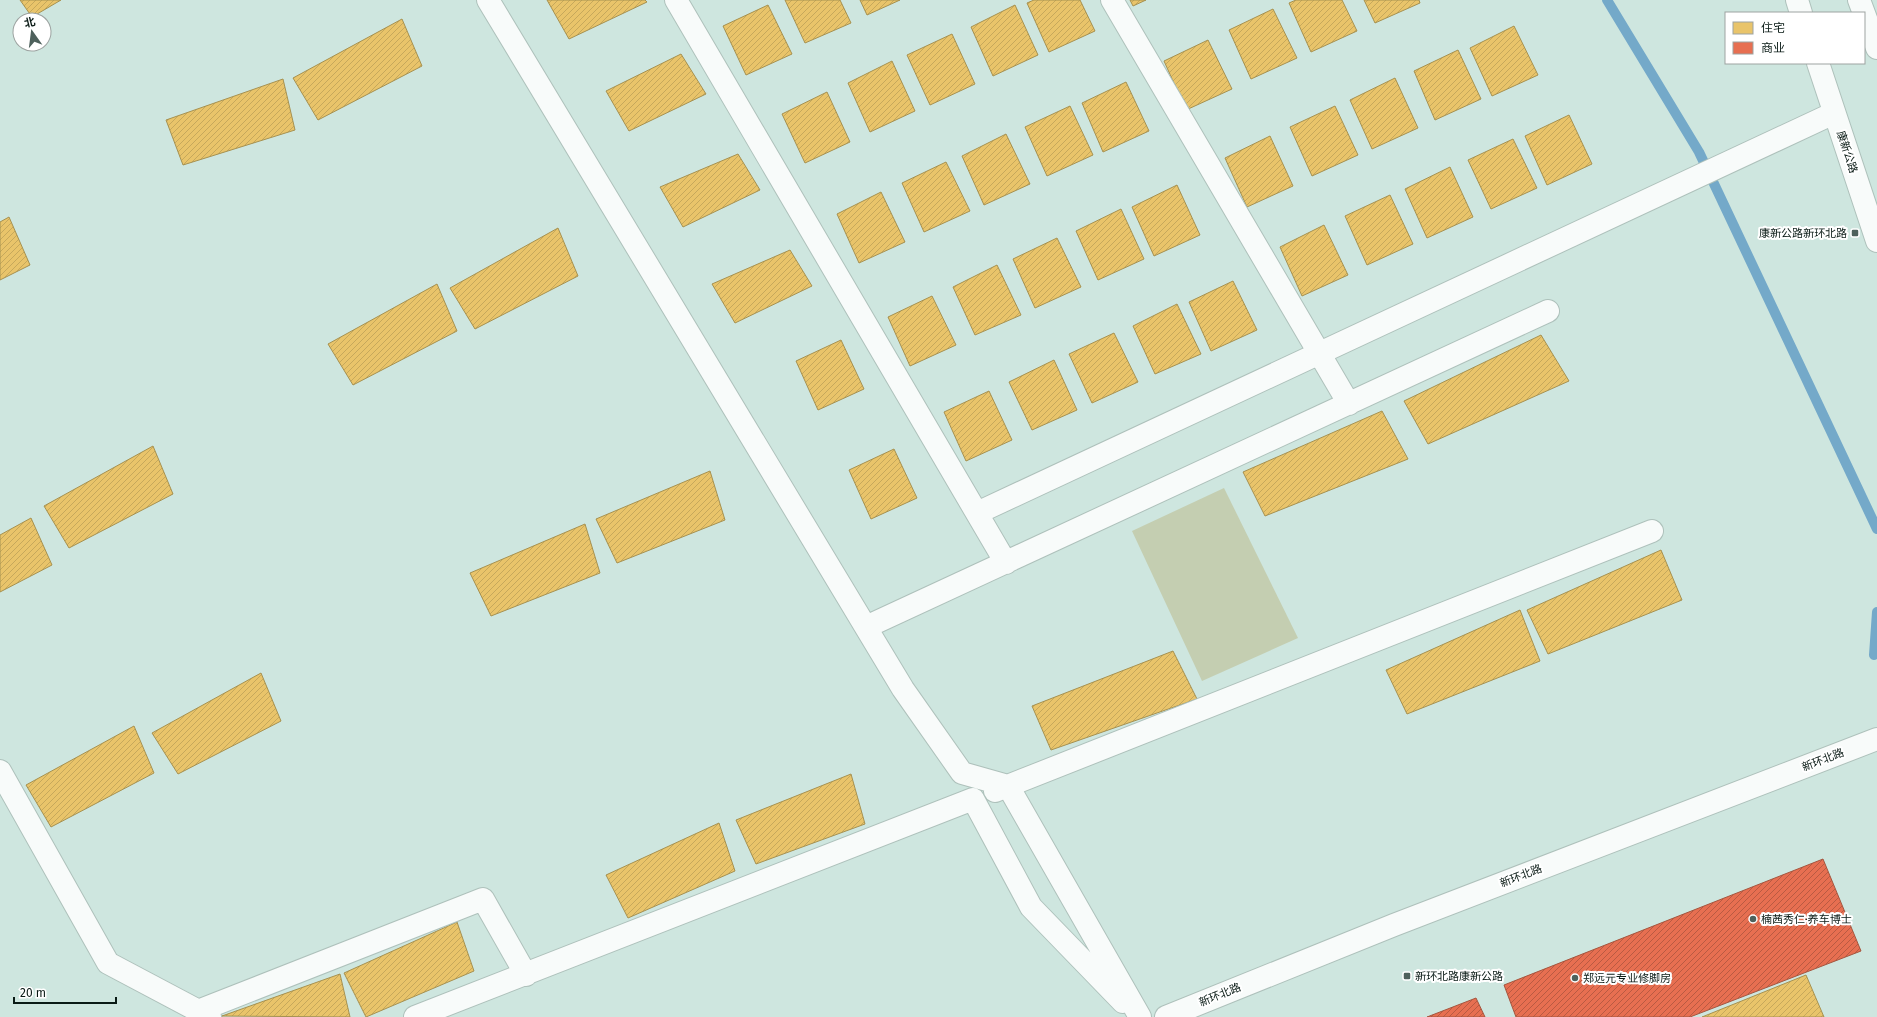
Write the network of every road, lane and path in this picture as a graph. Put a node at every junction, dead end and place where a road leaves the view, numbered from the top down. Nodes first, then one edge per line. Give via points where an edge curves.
1 (488, 0) edge
2 (676, 0) edge
3 (1112, 0) edge
4 (1797, 0) edge
5 (1859, 0) edge
6 (1801, 12) edge
7 (1864, 12) edge
8 (1865, 16) edge
9 (1877, 48) edge
10 (1818, 64) edge
11 (1834, 113) junction
12 (1877, 241) edge
13 (1548, 311) dead end
14 (1320, 353) junction
15 (1349, 404) junction
16 (977, 513) junction
17 (1652, 531) dead end
18 (1006, 563) junction
19 (866, 627) junction
20 (1877, 739) edge
21 (0, 771) edge
22 (1008, 786) junction
23 (973, 800) junction
24 (526, 975) junction
25 (204, 1014) edge
26 (415, 1017) edge
27 (1137, 1017) edge
28 (1140, 1017) edge
29 (1166, 1017) edge

1 - 19 street
2 - 16 street
3 - 14 street
4 - 6 street
5 - 7 street
8 - 9 street
10 - 11 street, 康新公路
11 - 12 street, 康新公路
11 - 14 street
13 - 15 street
14 - 15 street
14 - 16 street
15 - 18 street
16 - 18 street
17 - 22 street
18 - 19 street
19 - 22 street via 903,689 962,772
20 - 29 street, 新环北路 via 1394,925
21 - 25 street via 108,963
22 - 23 street
22 - 28 street
23 - 24 street
23 - 27 street via 1031,907
24 - 25 street via 483,899
24 - 26 street

